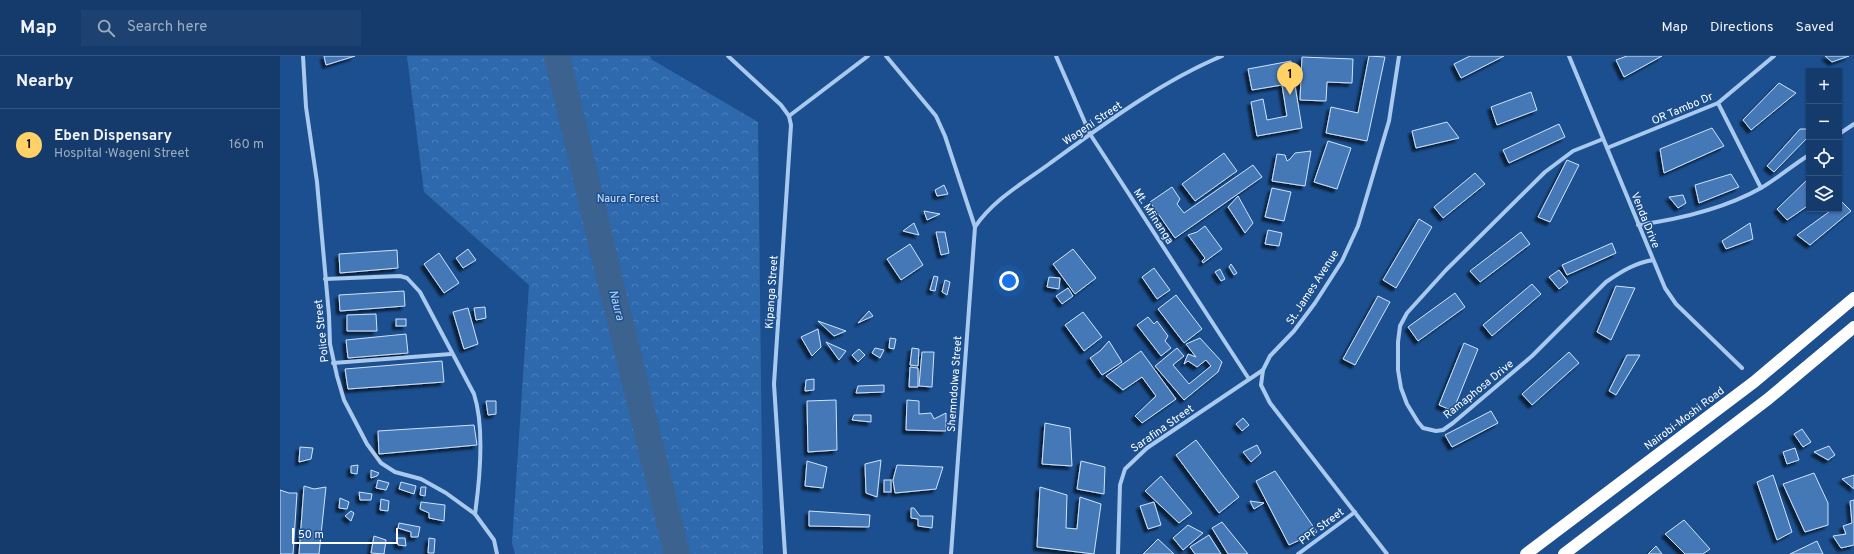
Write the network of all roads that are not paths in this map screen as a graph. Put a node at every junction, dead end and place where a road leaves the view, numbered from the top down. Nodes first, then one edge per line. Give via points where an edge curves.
1 (303, 56) edge
2 (728, 56) edge
3 (868, 56) edge
4 (886, 56) edge
5 (1056, 56) edge
6 (1222, 56) edge
7 (1399, 56) edge
8 (1569, 56) edge
9 (1774, 56) edge
10 (1718, 103) junction
11 (790, 116) junction
12 (1854, 124) edge
13 (1842, 132) edge
14 (1090, 134) junction
15 (1603, 139) junction
16 (1607, 148) junction
17 (1806, 157) edge
18 (1761, 188) junction
19 (1638, 225) junction
20 (974, 227) junction
21 (1653, 260) junction
22 (325, 279) junction
23 (1854, 298) edge
24 (1854, 327) edge
25 (451, 354) junction
26 (333, 363) junction
27 (1742, 368) dead end
28 (1264, 370) junction
29 (1249, 379) junction
30 (1354, 512) junction
31 (475, 514) junction
32 (498, 554) edge
33 (785, 554) edge
34 (951, 554) edge
35 (1118, 554) edge
36 (1298, 554) edge
37 (1387, 554) edge
38 (1526, 554) edge
39 (1564, 554) edge

1 - 22 street, Police Street via 306,107 317,182
2 - 11 street
3 - 11 street
4 - 20 street via 936,116 945,136
5 - 14 street, Mt. Mfinanga
6 - 14 street, Wageni Street via 1194,68
7 - 28 street, St. James Avenue via 1388,121 1358,226 1342,261 1316,303 1270,356
8 - 15 street, Venda Drive
9 - 10 street, OR Tambo Dr
10 - 16 street, OR Tambo Dr
10 - 18 street
11 - 33 street, Kipanga Street via 774,384
12 - 13 street
14 - 20 street, Wageni Street via 997,202
14 - 29 street, Mt. Mfinanga
15 - 16 street, Venda Drive
15 - 21 street, Ramaphosa Drive via 1573,152 1545,172 1407,313 1400,326 1398,342 1400,382 1407,404 1423,428 1443,430 1532,356 1606,282 1638,263
16 - 19 street, Venda Drive
17 - 18 street
18 - 19 street via 1715,208
19 - 21 street, Venda Drive
20 - 34 street, Shemndolwa Street
21 - 27 street, Venda Drive via 1665,288 1676,304
22 - 25 street via 400,276 407,278 420,292
22 - 26 street, Police Street
23 - 38 highway, Nairobi-Moshi Road via 1754,382
24 - 39 highway via 1768,399
25 - 26 street
25 - 31 street via 474,394 479,411 479,483
26 - 31 street, Police Street via 344,400 380,463 395,472 421,479
28 - 29 street, Sarafina Street
28 - 30 street, St. James Avenue via 1261,385 1270,403
29 - 35 street, Sarafina Street via 1147,448 1125,469 1120,485
30 - 36 street, PPF Street
30 - 37 street, St. James Avenue
31 - 32 street, Police Street via 494,540

